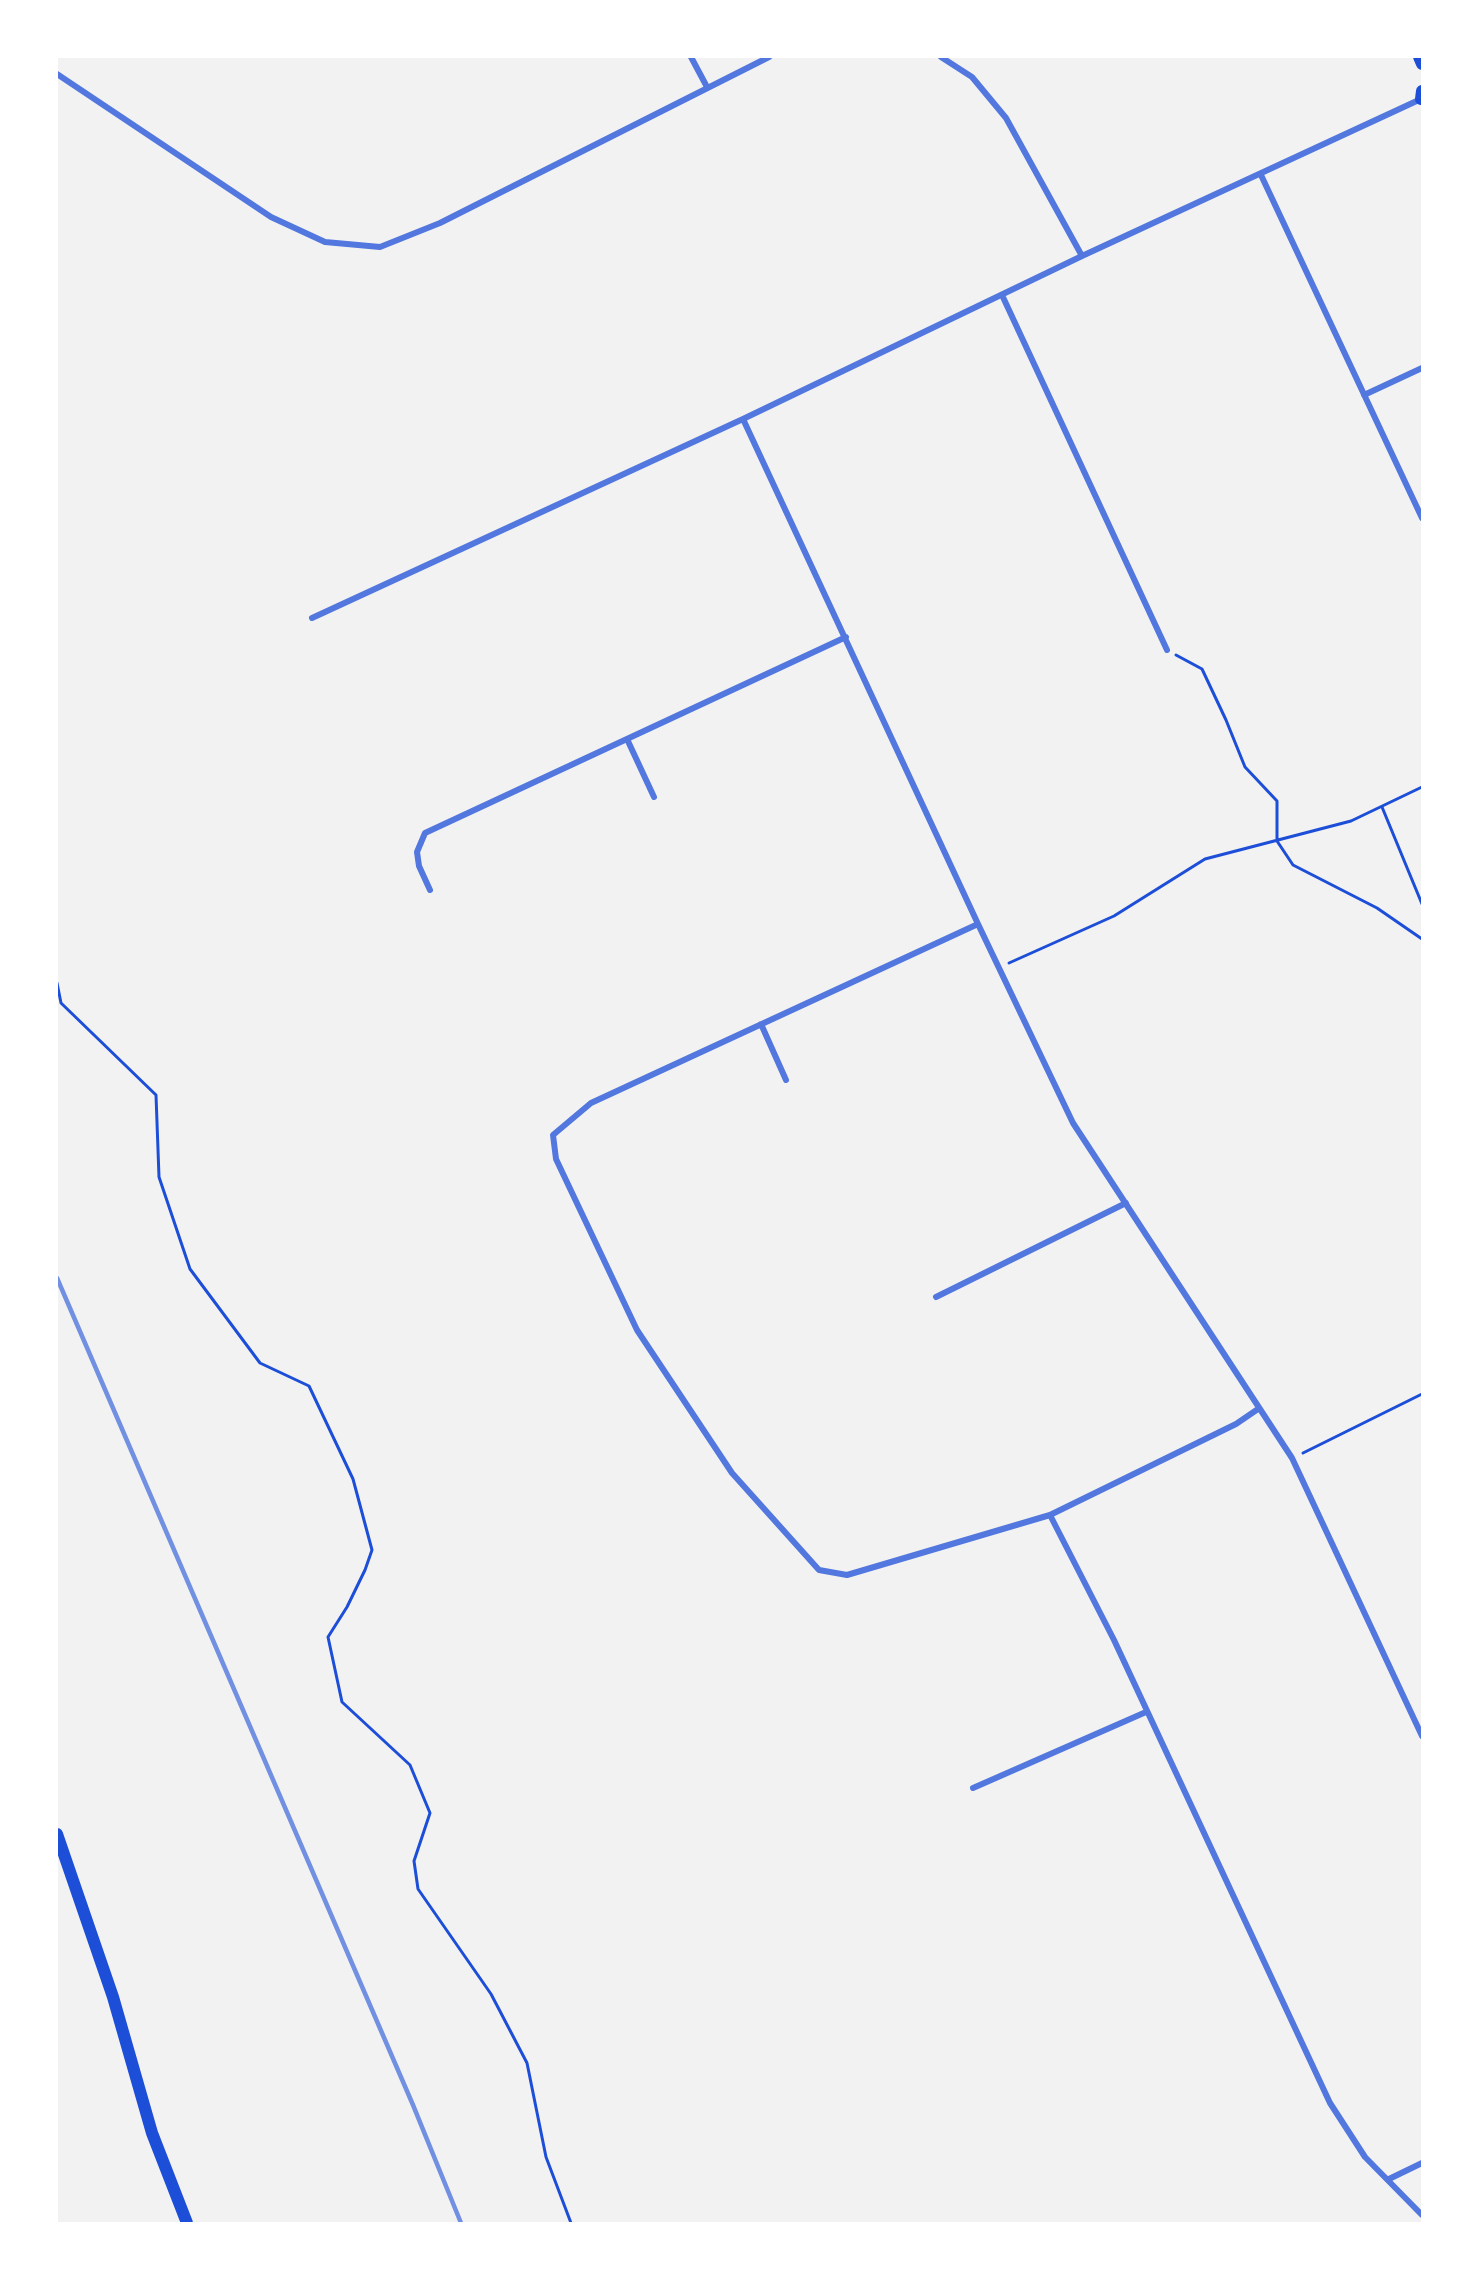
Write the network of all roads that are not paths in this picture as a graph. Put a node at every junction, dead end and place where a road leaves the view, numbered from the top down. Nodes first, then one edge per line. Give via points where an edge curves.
1 (691, 57) edge
2 (769, 57) edge
3 (941, 57) edge
4 (1419, 57) edge
5 (1422, 64) edge
6 (57, 74) edge
7 (707, 87) junction
8 (1422, 96) edge
9 (1261, 175) junction
10 (1082, 256) junction
11 (1002, 295) junction
12 (1422, 368) edge
13 (1364, 394) junction
14 (743, 419) junction
15 (1422, 518) edge
16 (312, 618) dead end
17 (846, 637) junction
18 (1167, 650) road end
19 (627, 739) junction
20 (654, 797) dead end
21 (430, 890) dead end
22 (978, 924) junction
23 (761, 1024) junction
24 (786, 1080) dead end
25 (1126, 1203) junction
26 (936, 1297) dead end
27 (1258, 1409) junction
28 (1050, 1515) junction
29 (1146, 1712) junction
30 (1422, 1736) edge
31 (973, 1788) dead end
32 (57, 1834) edge
33 (1422, 2163) edge
34 (1389, 2179) junction
35 (1422, 2215) edge
36 (188, 2223) edge

1 - 7 street
2 - 7 street
3 - 10 street via 972,77 1006,118
4 - 5 main road
6 - 7 street via 271,218 325,242 380,247 440,223
8 - 9 street
9 - 10 street
9 - 13 street
10 - 11 street
11 - 14 street
11 - 18 street
12 - 13 street
13 - 15 street
14 - 16 street
14 - 17 street
17 - 19 street
17 - 22 street
19 - 20 street
19 - 21 street via 425,833 417,852 418,866
22 - 23 street
22 - 25 street via 1074,1123
23 - 24 street
23 - 28 street via 591,1103 553,1136 556,1159 637,1330 732,1473 819,1570 847,1575
25 - 26 street
25 - 27 street
27 - 28 street via 1236,1424
27 - 30 street via 1292,1458
28 - 29 street
29 - 31 street
29 - 34 street via 1330,2103 1365,2157
32 - 36 main road via 113,1997 152,2133
33 - 34 street
34 - 35 street

